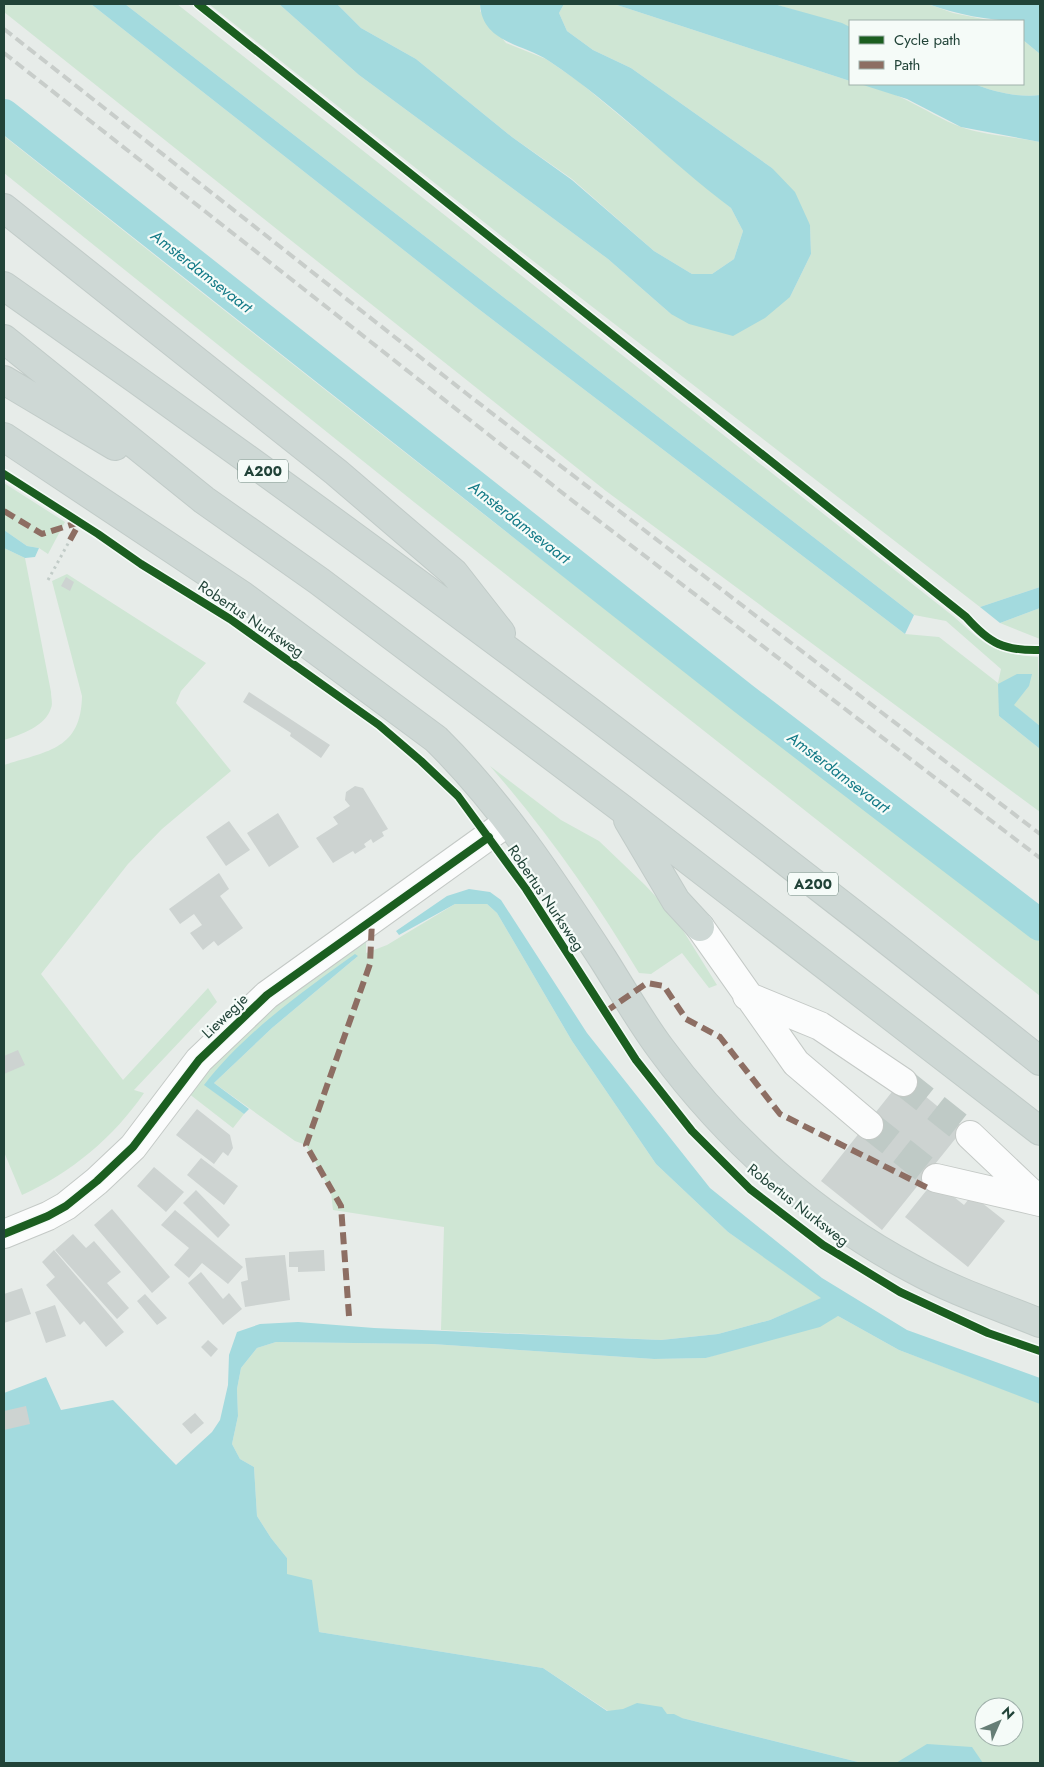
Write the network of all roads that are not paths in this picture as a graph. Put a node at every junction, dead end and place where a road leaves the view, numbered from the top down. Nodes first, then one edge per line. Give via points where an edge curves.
1 (4, 208) edge
2 (4, 286) edge
3 (4, 339) edge
4 (4, 380) edge
5 (4, 437) edge
6 (204, 500) junction
7 (520, 658) junction
8 (621, 808) junction
9 (508, 822) junction
10 (700, 927) joint
11 (747, 996) junction
12 (1040, 1061) edge
13 (903, 1082) tunnel mouth
14 (869, 1125) tunnel mouth
15 (1040, 1131) edge
16 (970, 1136) tunnel mouth
17 (936, 1178) tunnel mouth
18 (1040, 1197) edge
19 (1040, 1202) edge
20 (4, 1234) edge
21 (1040, 1323) edge

1 - 7 main road, A200 via 336,472 454,573
2 - 7 main road, A200
3 - 6 main road
4 - 6 main road
5 - 9 main road, Robertus Nurksweg via 243,596 398,710 460,763
6 - 8 main road
7 - 12 main road, A200
8 - 10 main road via 676,900
8 - 15 main road
9 - 20 street, Liewegje via 267,995 199,1060 133,1147 97,1181 66,1206
9 - 21 main road, Robertus Nurksweg via 577,919 661,1049 713,1113 770,1168 840,1224 914,1269
10 - 11 street
11 - 13 street via 820,1026
11 - 14 street via 796,1063
16 - 18 street via 1030,1192
17 - 19 street

